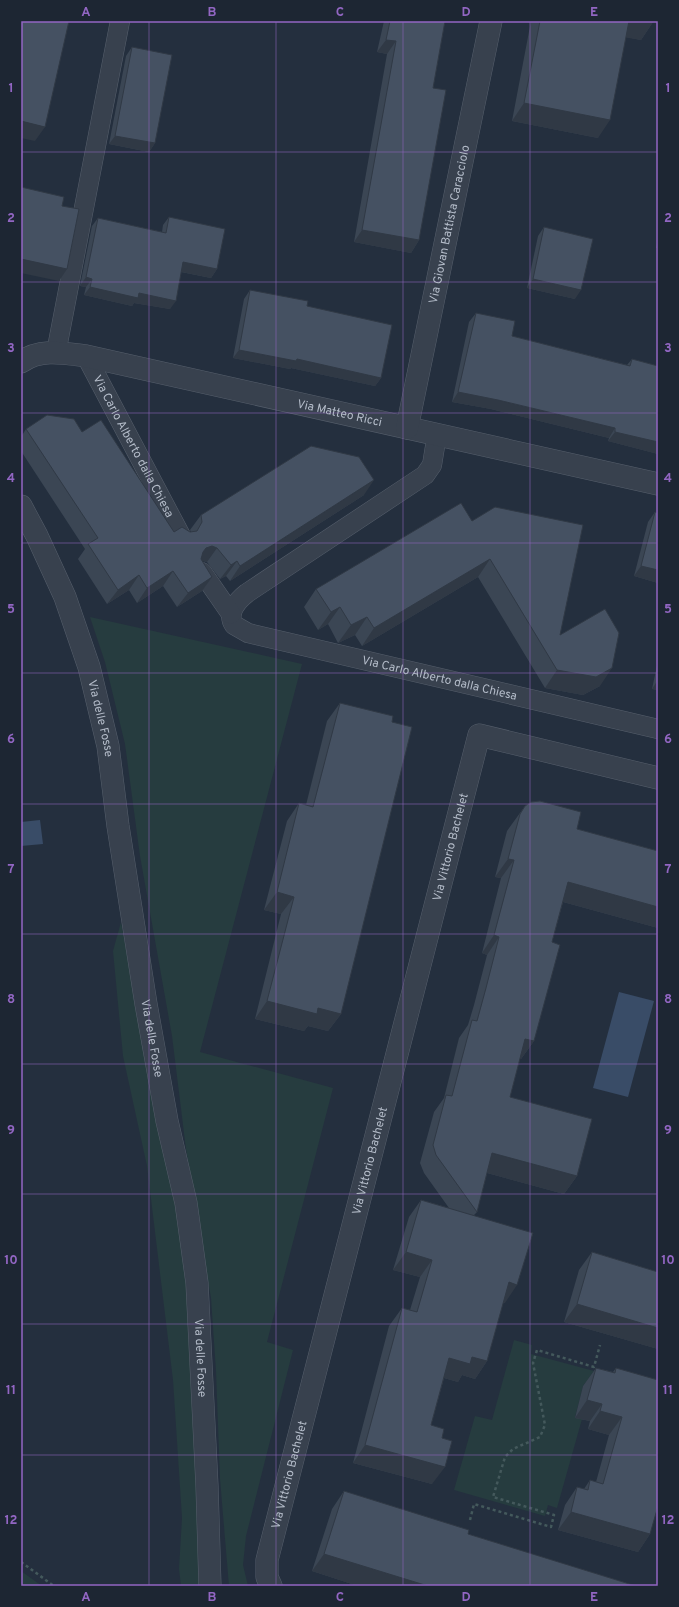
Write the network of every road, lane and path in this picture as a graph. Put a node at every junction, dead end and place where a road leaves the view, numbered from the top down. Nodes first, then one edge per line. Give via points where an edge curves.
1 (120, 21) edge
2 (491, 21) edge
3 (56, 353) junction
4 (86, 356) junction
5 (21, 362) edge
6 (407, 428) junction
7 (437, 434) junction
8 (658, 484) edge
9 (21, 506) edge
10 (181, 536) edge
11 (202, 572) edge
12 (232, 614) junction
13 (658, 729) edge
14 (658, 778) edge
15 (600, 1344) dead end
16 (470, 1520) dead end
17 (21, 1562) edge
18 (54, 1586) edge
19 (210, 1586) edge
20 (271, 1586) edge

1 - 3 lane
2 - 6 street, Via Giovan Battista Caracciolo
3 - 4 street, Via Matteo Ricci
3 - 5 street, Via Matteo Ricci via 41,353
4 - 6 street, Via Matteo Ricci
4 - 10 lane, Via Carlo Alberto dalla Chiesa
6 - 7 street, Via Matteo Ricci
7 - 8 street, Via Matteo Ricci
7 - 12 lane via 432,465 425,475 247,593
9 - 19 street, Via delle Fosse via 65,597 89,667 108,746 146,1004 167,1121 186,1203 197,1283
11 - 12 lane, Via Carlo Alberto dalla Chiesa
12 - 13 lane, Via Carlo Alberto dalla Chiesa via 231,621 234,625 248,633
14 - 20 street, Via Vittorio Bachelet via 479,735 267,1560
15 - 16 path via 594,1367 537,1350 533,1363 545,1425 540,1437 512,1449 505,1457 493,1497 554,1514 551,1527 474,1504
17 - 18 path

